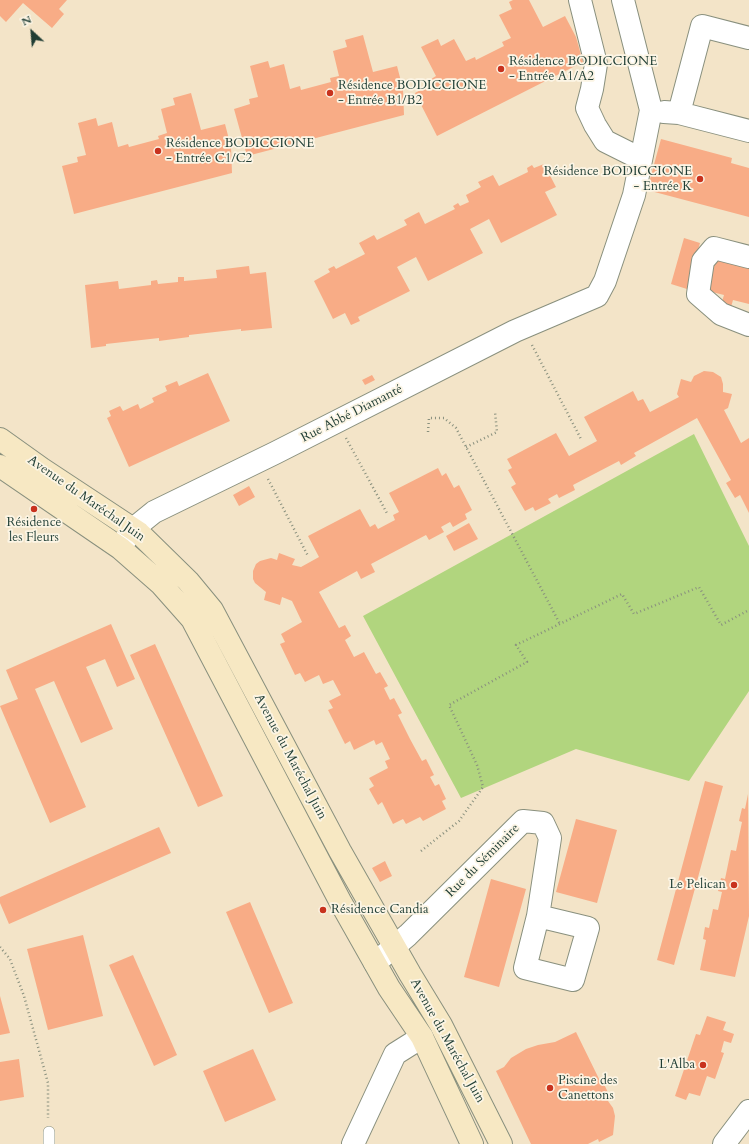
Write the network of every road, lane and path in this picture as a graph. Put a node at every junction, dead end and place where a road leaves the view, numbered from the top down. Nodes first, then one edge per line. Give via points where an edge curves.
1 (580, 0) edge
2 (623, 0) edge
3 (749, 38) edge
4 (651, 110) junction
5 (678, 113) junction
6 (749, 131) edge
7 (641, 159) junction
8 (749, 257) edge
9 (749, 326) edge
10 (522, 327) junction
11 (495, 412) dead end
12 (337, 422) junction
13 (428, 432) dead end
14 (0, 439) edge
15 (581, 439) dead end
16 (466, 447) junction
17 (20, 453) junction
18 (258, 461) junction
19 (0, 466) edge
20 (388, 515) dead end
21 (133, 529) junction
22 (120, 548) junction
23 (308, 556) dead end
24 (749, 610) edge
25 (560, 624) junction
26 (421, 851) dead end
27 (538, 916) dead end
28 (395, 946) junction
29 (0, 947) edge
30 (375, 963) junction
31 (422, 1037) junction
32 (749, 1111) edge
33 (49, 1132) joint
34 (49, 1144) edge
35 (353, 1144) edge
36 (472, 1144) edge
37 (501, 1144) edge
38 (724, 1144) edge

1 - 7 street via 596,64 588,108 605,140
2 - 4 street
3 - 5 street via 702,26
4 - 5 street
4 - 7 street
5 - 6 street
7 - 10 street, Rue Abbé Diamanté via 631,202 605,281 597,296
8 - 9 street via 714,248 703,261 698,294 721,314
10 - 12 street, Rue Abbé Diamanté
10 - 15 path
11 - 16 path via 497,432
12 - 18 street, Rue Abbé Diamanté
12 - 20 path
13 - 16 path via 429,418 444,418 456,428
14 - 17 main road, Avenue du Maréchal Juin
16 - 25 path
17 - 19 street
17 - 21 main road, Avenue du Maréchal Juin
18 - 21 street, Rue Abbé Diamanté via 154,512
18 - 23 path
19 - 22 main road, Avenue du Maréchal Juin
21 - 22 street, Rue Abbé Diamanté
21 - 28 main road, Avenue du Maréchal Juin via 188,581 212,610 340,851
22 - 30 main road, Avenue du Maréchal Juin via 161,584 192,619
24 - 25 path via 721,625 698,587 634,614 622,594
25 - 26 path via 516,645 527,662 449,705 477,765 483,787 459,821
27 - 28 street, Rue du Séminaire via 550,838 543,823 523,821
28 - 30 street, Rue du Séminaire
28 - 37 main road, Avenue du Maréchal Juin via 441,1025
29 - 33 path via 10,959 24,996 48,1084
30 - 31 main road, Avenue du Maréchal Juin via 388,988
31 - 35 street via 394,1054
31 - 36 main road, Avenue du Maréchal Juin
32 - 38 street
33 - 34 lane

